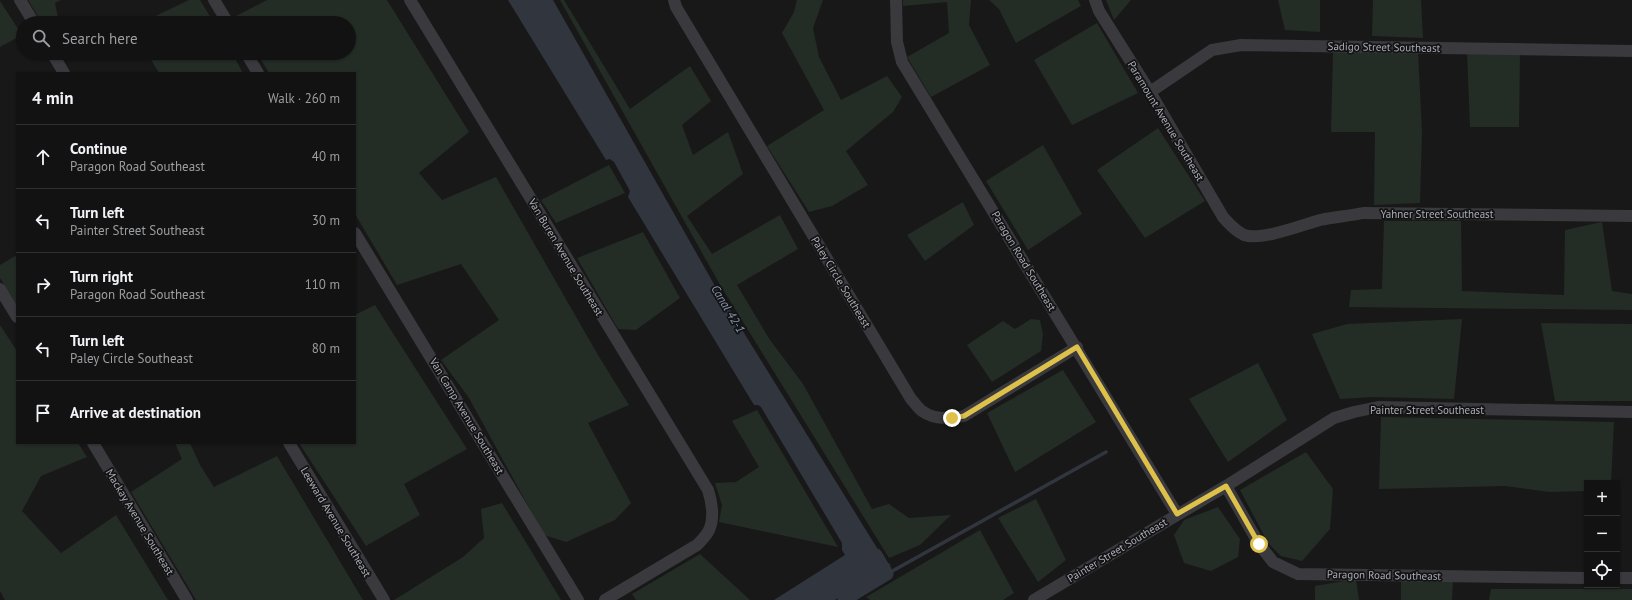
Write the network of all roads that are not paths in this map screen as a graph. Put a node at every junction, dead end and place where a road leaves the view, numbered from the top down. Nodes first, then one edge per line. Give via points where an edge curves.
1 (20, 0) edge
2 (214, 0) edge
3 (410, 0) edge
4 (674, 0) edge
5 (896, 0) edge
6 (1095, 0) edge
7 (30, 16) edge
8 (224, 16) edge
9 (1632, 51) edge
10 (56, 60) edge
11 (250, 60) edge
12 (63, 72) edge
13 (257, 72) edge
14 (1150, 92) junction
15 (1632, 216) edge
16 (356, 235) edge
17 (1245, 235) joint
18 (0, 289) edge
19 (16, 316) edge
20 (1077, 347) junction
21 (1632, 412) edge
22 (94, 444) edge
23 (290, 444) edge
24 (1226, 486) junction
25 (1177, 514) junction
26 (1584, 578) edge
27 (1620, 578) edge
28 (1632, 578) edge
29 (187, 600) edge
30 (384, 600) edge
31 (578, 600) edge
32 (605, 600) edge
33 (1035, 600) edge

1 - 7 street
2 - 8 street
3 - 32 street, Van Buren Avenue Southeast via 708,490 712,502 709,531 697,545
4 - 20 street, Paley Circle Southeast via 907,392 922,411 937,418 964,416
5 - 20 street, Paragon Road Southeast via 897,42 902,62
6 - 14 street, Paramount Avenue Southeast via 1099,11
9 - 14 street, Sadigo Street Southeast via 1241,44 1212,50
10 - 12 street
11 - 13 street
14 - 17 street, Paramount Avenue Southeast via 1223,217 1233,228
15 - 17 street, Yahner Street Southeast via 1363,213 1321,220 1258,236
16 - 31 street, Van Camp Avenue Southeast
18 - 19 street
20 - 25 street, Paragon Road Southeast
21 - 24 street, Painter Street Southeast via 1378,407 1334,418
22 - 29 street, Mackay Avenue Southeast
23 - 30 street, Leeward Avenue Southeast
24 - 25 street, Painter Street Southeast
24 - 26 street, Paragon Road Southeast via 1259,544 1273,562 1298,574
25 - 33 street, Painter Street Southeast
27 - 28 street

